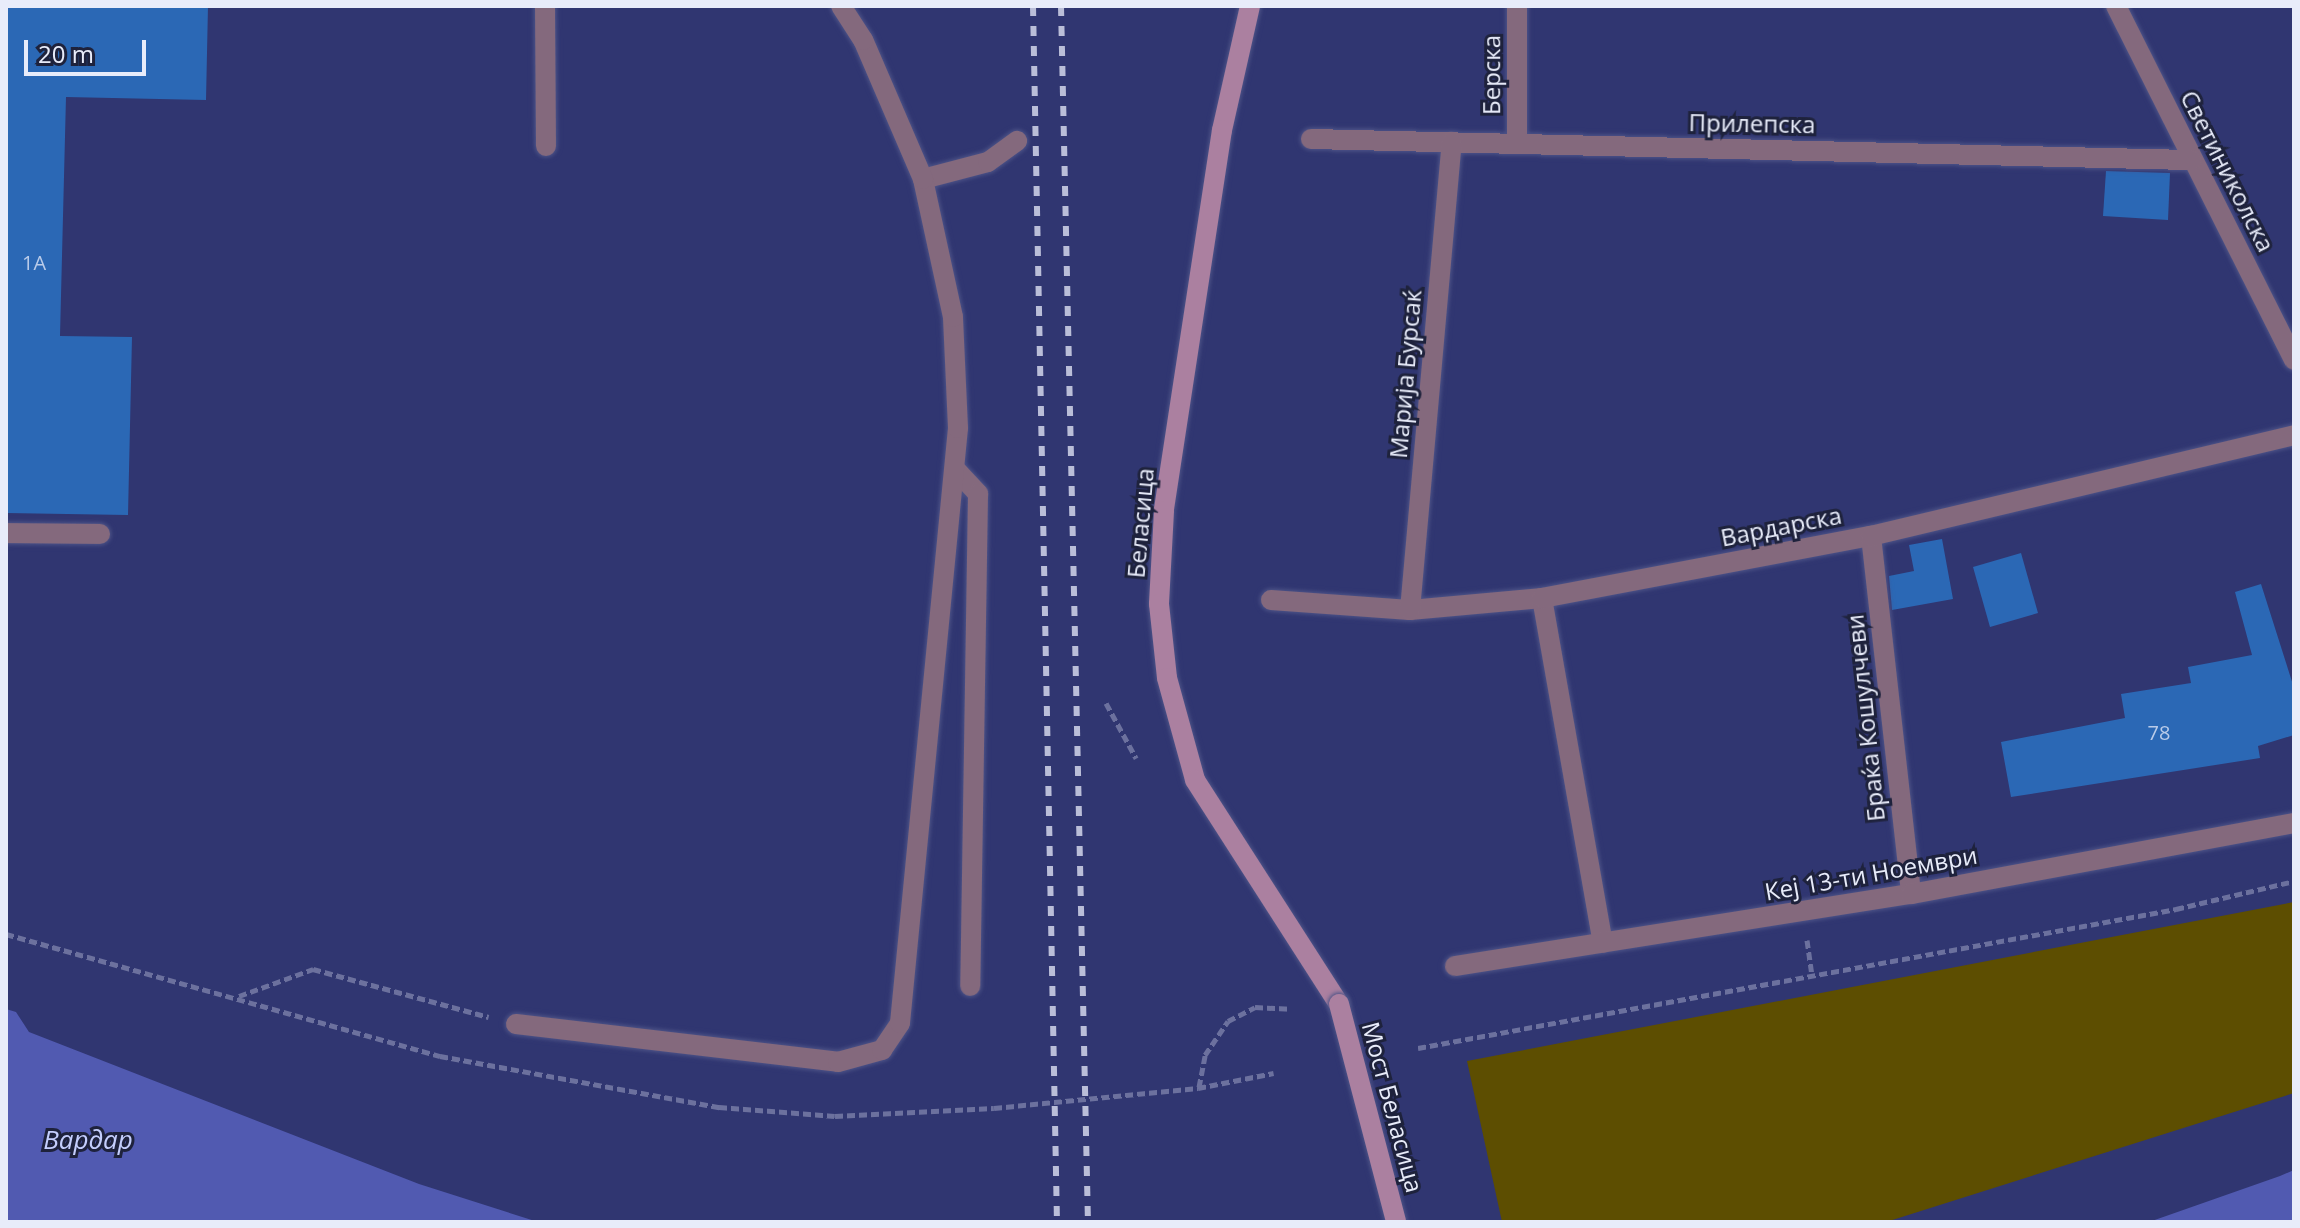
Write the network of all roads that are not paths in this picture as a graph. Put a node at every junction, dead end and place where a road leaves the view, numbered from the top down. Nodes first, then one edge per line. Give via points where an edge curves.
1 (545, 6) edge
2 (841, 6) edge
3 (1250, 6) edge
4 (1517, 6) edge
5 (2116, 6) edge
6 (1311, 139) dead end
7 (1017, 141) dead end
8 (1452, 142) junction
9 (1517, 143) junction
10 (546, 146) dead end
11 (2192, 160) junction
12 (923, 179) junction
13 (2294, 360) edge
14 (2294, 435) edge
15 (955, 469) junction
16 (6, 533) edge
17 (100, 534) dead end
18 (1871, 536) junction
19 (1542, 598) junction
20 (1271, 600) dead end
21 (1410, 610) junction
22 (2294, 823) edge
23 (1911, 894) junction
24 (1603, 943) junction
25 (1455, 966) dead end
26 (970, 986) dead end
27 (1339, 1004) joint
28 (516, 1024) road end
29 (1396, 1222) edge

1 - 10 street
2 - 12 street via 863,40
3 - 27 street, Беласица via 1217,161 1164,511 1159,604 1167,678 1195,780
4 - 9 street, Берска
5 - 11 street, Светиниколска
6 - 8 street, Прилепска
7 - 12 street via 988,162
8 - 9 street, Прилепска
8 - 21 street, Марија Бурсаќ
9 - 11 street, Прилепска
11 - 13 street, Светиниколска
12 - 15 street via 953,317
14 - 18 street, Вардарска
15 - 26 street via 978,494
15 - 28 street via 900,1023 882,1050 838,1062
16 - 17 street
18 - 19 street, Вардарска
18 - 23 street, Браќа Кошулчеви
19 - 21 street, Вардарска
19 - 24 street
20 - 21 street, Вардарска
22 - 23 street, Кеј 13-ти Ноември
23 - 24 street, Кеј 13-ти Ноември
24 - 25 street, Кеј 13-ти Ноември
27 - 29 street, Мост Беласица, bridge

